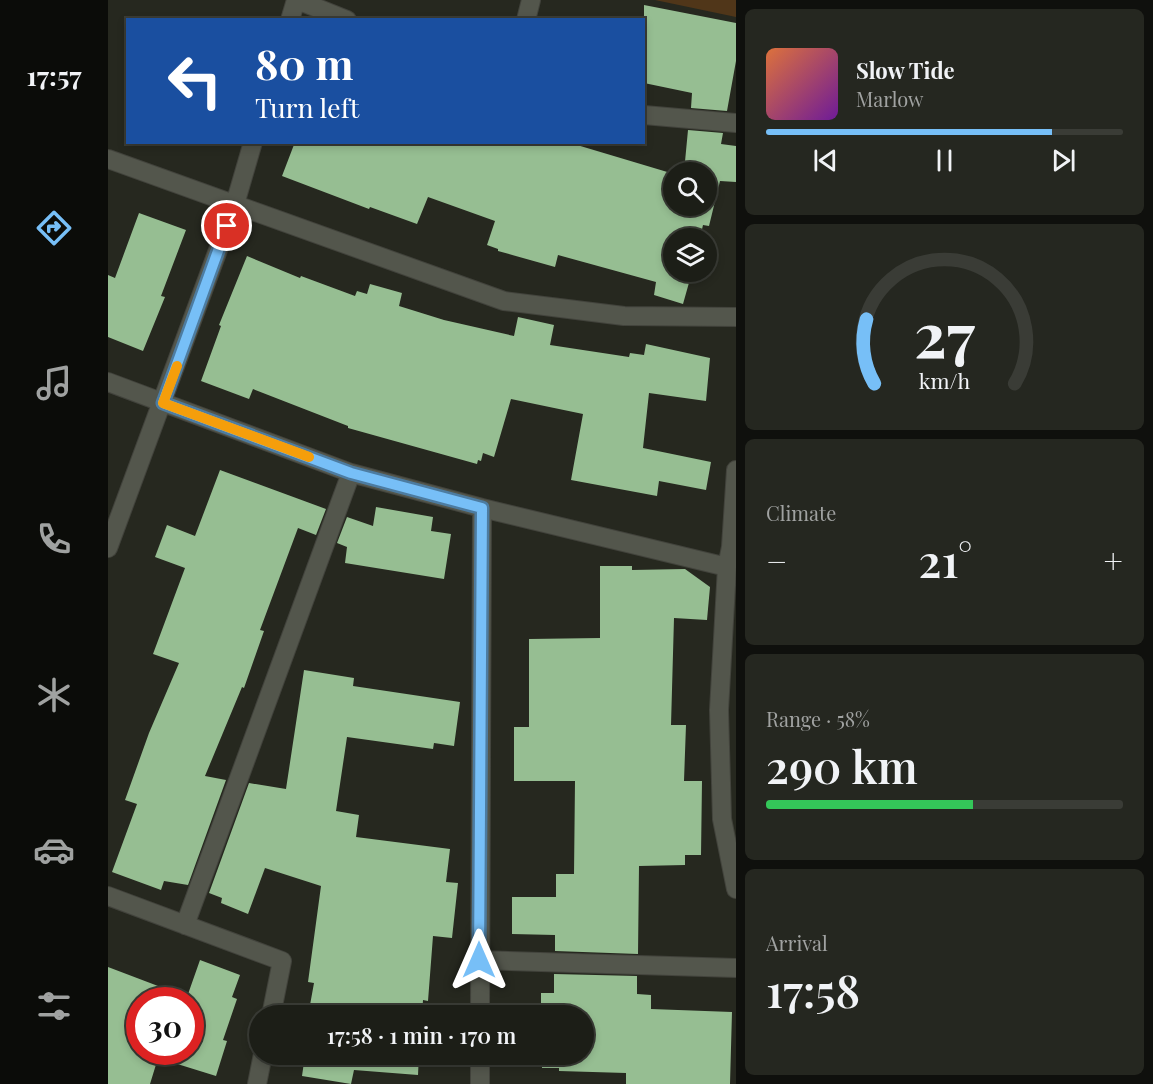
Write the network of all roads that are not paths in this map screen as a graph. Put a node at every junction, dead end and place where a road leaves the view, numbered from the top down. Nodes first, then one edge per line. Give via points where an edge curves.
1 (296, 0) edge
2 (531, 0) edge
3 (291, 18) edge
4 (342, 18) edge
5 (526, 18) edge
6 (645, 115) edge
7 (736, 123) edge
8 (252, 144) edge
9 (108, 159) edge
10 (235, 204) junction
11 (736, 317) edge
12 (108, 382) edge
13 (163, 403) junction
14 (736, 470) edge
15 (351, 473) junction
16 (482, 508) junction
17 (108, 549) edge
18 (727, 567) junction
19 (736, 889) edge
20 (108, 896) edge
21 (185, 925) junction
22 (479, 960) junction
23 (736, 968) edge
24 (273, 1005) edge
25 (480, 1005) edge
26 (261, 1065) edge
27 (480, 1065) edge
28 (257, 1084) edge
29 (480, 1084) edge

1 - 3 street
1 - 4 street
2 - 5 street
6 - 7 street
8 - 10 street
9 - 10 street
10 - 11 street via 504,301 624,316
10 - 13 street
12 - 13 street
13 - 15 street
13 - 17 street
14 - 18 street
15 - 16 street
15 - 21 street
16 - 18 street
16 - 22 street
18 - 19 street via 719,710 722,819
20 - 21 street
21 - 24 street via 282,962
22 - 23 street
22 - 25 street
26 - 28 street
27 - 29 street

